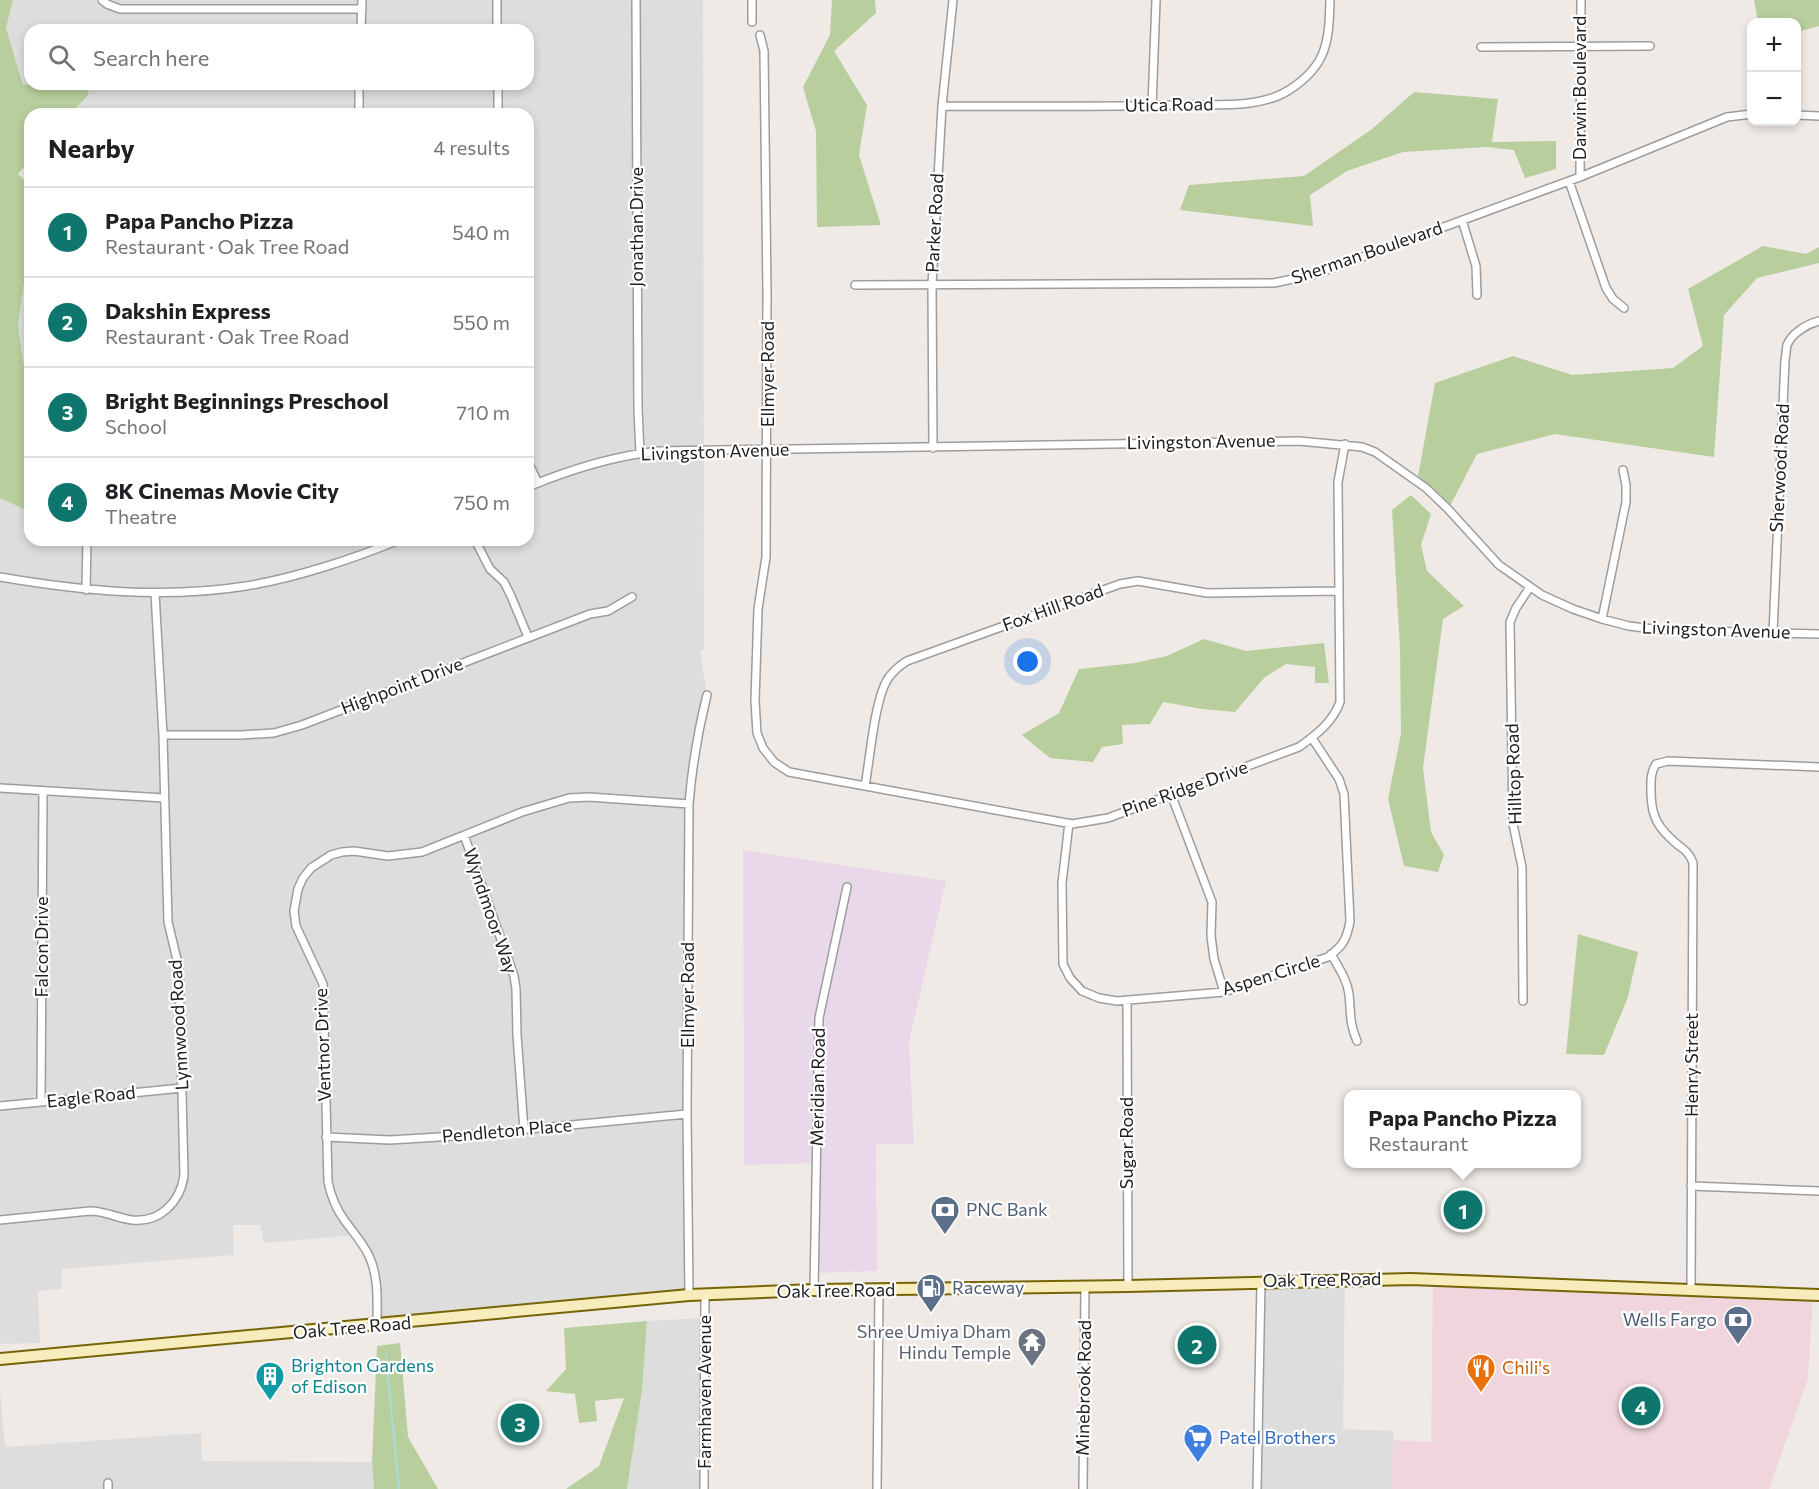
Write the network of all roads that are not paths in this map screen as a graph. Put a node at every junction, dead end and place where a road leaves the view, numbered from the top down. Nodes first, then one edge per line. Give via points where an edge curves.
1 (102, 0) edge
2 (362, 0) edge
3 (497, 0) edge
4 (636, 0) edge
5 (752, 0) edge
6 (953, 0) edge
7 (1156, 0) edge
8 (1330, 0) edge
9 (1581, 0) edge
10 (362, 9) junction
11 (752, 22) dead end
12 (361, 24) edge
13 (497, 24) edge
14 (760, 35) dead end
15 (1581, 46) junction
16 (1650, 46) dead end
17 (1481, 47) dead end
18 (359, 90) edge
19 (498, 90) edge
20 (942, 106) junction
21 (1152, 106) junction
22 (359, 108) edge
23 (498, 108) edge
24 (1747, 115) edge
25 (1801, 115) edge
26 (1819, 116) edge
27 (1580, 177) junction
28 (1569, 181) junction
29 (1462, 220) junction
30 (855, 285) dead end
31 (932, 285) junction
32 (1477, 295) dead end
33 (1624, 308) dead end
34 (1819, 321) edge
35 (1346, 444) junction
36 (933, 448) junction
37 (768, 450) junction
38 (640, 453) junction
39 (1623, 470) dead end
40 (534, 475) edge
41 (538, 483) junction
42 (534, 485) edge
43 (87, 546) edge
44 (379, 546) edge
45 (478, 546) edge
46 (0, 577) edge
47 (1530, 587) junction
48 (86, 590) junction
49 (1339, 591) junction
50 (155, 593) junction
51 (632, 597) dead end
52 (1602, 619) junction
53 (1773, 633) junction
54 (1819, 634) edge
55 (528, 638) junction
56 (707, 695) dead end
57 (163, 735) junction
58 (1312, 738) junction
59 (763, 748) joint
60 (1819, 767) edge
61 (865, 786) junction
62 (0, 788) edge
63 (43, 791) junction
64 (1171, 794) junction
65 (164, 798) junction
66 (689, 804) junction
67 (1069, 823) junction
68 (464, 835) junction
69 (847, 887) dead end
70 (1331, 954) junction
71 (1224, 992) junction
72 (1127, 1000) junction
73 (1523, 1001) dead end
74 (1357, 1041) dead end
75 (182, 1088) junction
76 (41, 1102) junction
77 (0, 1106) edge
78 (687, 1114) junction
79 (524, 1130) junction
80 (326, 1137) junction
81 (1691, 1186) junction
82 (1819, 1191) edge
83 (0, 1220) edge
84 (1261, 1282) junction
85 (1128, 1286) junction
86 (1085, 1287) junction
87 (814, 1290) junction
88 (879, 1290) junction
89 (1691, 1291) junction
90 (705, 1294) junction
91 (688, 1295) junction
92 (1819, 1295) edge
93 (377, 1326) junction
94 (0, 1359) edge
95 (704, 1489) edge
96 (877, 1489) edge
97 (1083, 1489) edge
98 (1257, 1489) edge

1 - 10 street via 128,10
2 - 10 street
3 - 13 street
4 - 38 street, Jonathan Drive
5 - 11 street
6 - 20 street, Parker Road
7 - 21 street
8 - 21 street, Utica Road via 1328,41 1322,56 1288,91 1253,102
9 - 15 street, Darwin Boulevard
10 - 12 street
14 - 37 street, Ellmyer Road via 764,51
15 - 16 street
15 - 17 street
15 - 27 street, Darwin Boulevard
18 - 22 street
19 - 23 street
20 - 21 street, Utica Road
20 - 31 street, Parker Road
24 - 27 street, Sherman Boulevard via 1727,117
25 - 26 street
27 - 28 street, Sherman Boulevard
28 - 29 street, Sherman Boulevard
28 - 33 street via 1606,288
29 - 31 street, Sherman Boulevard via 1316,274 1274,283
29 - 32 street via 1476,266
30 - 31 street, Sherman Boulevard
31 - 36 street, Parker Road
34 - 53 street, Sherwood Road via 1794,336 1785,360
35 - 36 street, Livingston Avenue via 1134,442
35 - 47 street, Livingston Avenue via 1376,452 1426,488 1499,565
35 - 49 street, Pine Ridge Drive via 1338,482
36 - 37 street, Livingston Avenue
37 - 38 street, Livingston Avenue
37 - 59 street, Ellmyer Road via 766,557 755,668 757,733
38 - 41 street, Livingston Avenue via 594,463
39 - 52 street via 1626,502
40 - 41 street
41 - 42 street, Livingston Avenue
43 - 48 street
44 - 50 street via 331,564 247,586
45 - 55 street via 490,569 504,582
46 - 48 street
47 - 52 street, Livingston Avenue
47 - 73 street, Hilltop Road via 1510,622 1514,824 1522,867
48 - 50 street
49 - 58 street, Pine Ridge Drive via 1340,702 1337,712
49 - 61 street, Fox Hill Road via 1207,593 1138,581 1120,584 907,661 886,681
50 - 57 street, Lynnwood Road
51 - 55 street, Highpoint Drive via 608,611
52 - 53 street, Livingston Avenue via 1661,630
53 - 54 street, Livingston Avenue
55 - 57 street, Highpoint Drive via 302,725 241,735
56 - 66 street, Ellmyer Road
57 - 65 street, Lynnwood Road
58 - 64 street, Pine Ridge Drive via 1299,747
58 - 70 street, Aspen Circle via 1339,779 1344,794 1350,921 1341,947
59 - 61 street, Pine Ridge Drive via 789,772
60 - 81 street, Henry Street via 1668,761 1656,764 1652,770 1651,806 1656,820 1690,856 1693,874
61 - 67 street, Pine Ridge Drive
62 - 63 street
63 - 65 street
63 - 76 street, Falcon Drive
64 - 67 street, Pine Ridge Drive via 1108,818
64 - 71 street via 1212,902 1214,959
65 - 75 street, Lynnwood Road via 168,922 179,969
66 - 68 street, Ventnor Drive via 569,798
66 - 78 street, Ellmyer Road
67 - 72 street, Aspen Circle via 1062,883 1063,964 1082,991 1099,998
68 - 79 street, Wyndmoor Way via 514,976
68 - 80 street, Ventnor Drive via 411,854 388,856 354,851 330,855 310,868 298,889 294,911 297,926 323,984
69 - 87 street, Meridian Road via 819,1018
70 - 71 street, Aspen Circle
70 - 74 street via 1349,993
71 - 72 street, Aspen Circle
72 - 85 street, Sugar Road
75 - 76 street, Eagle Road
75 - 83 street, Lynnwood Road via 184,1176 179,1195 167,1210 140,1221 90,1211
76 - 77 street, Eagle Road
78 - 79 street, Pendleton Place
78 - 91 street, Ellmyer Road
79 - 80 street, Pendleton Place via 390,1140
80 - 93 street, Ventnor Drive via 332,1198 369,1255 374,1271
81 - 82 street
81 - 89 street, Henry Street
84 - 85 main road, Oak Tree Road
84 - 89 main road, Oak Tree Road via 1411,1279
84 - 98 street
85 - 86 main road, Oak Tree Road
86 - 88 main road, Oak Tree Road
86 - 97 street, Minebrook Road
87 - 88 main road, Oak Tree Road
87 - 90 main road, Oak Tree Road
88 - 96 street
89 - 92 main road, Oak Tree Road
90 - 91 main road, Oak Tree Road
90 - 95 street, Farmhaven Avenue
91 - 93 main road, Oak Tree Road
93 - 94 main road, Oak Tree Road

